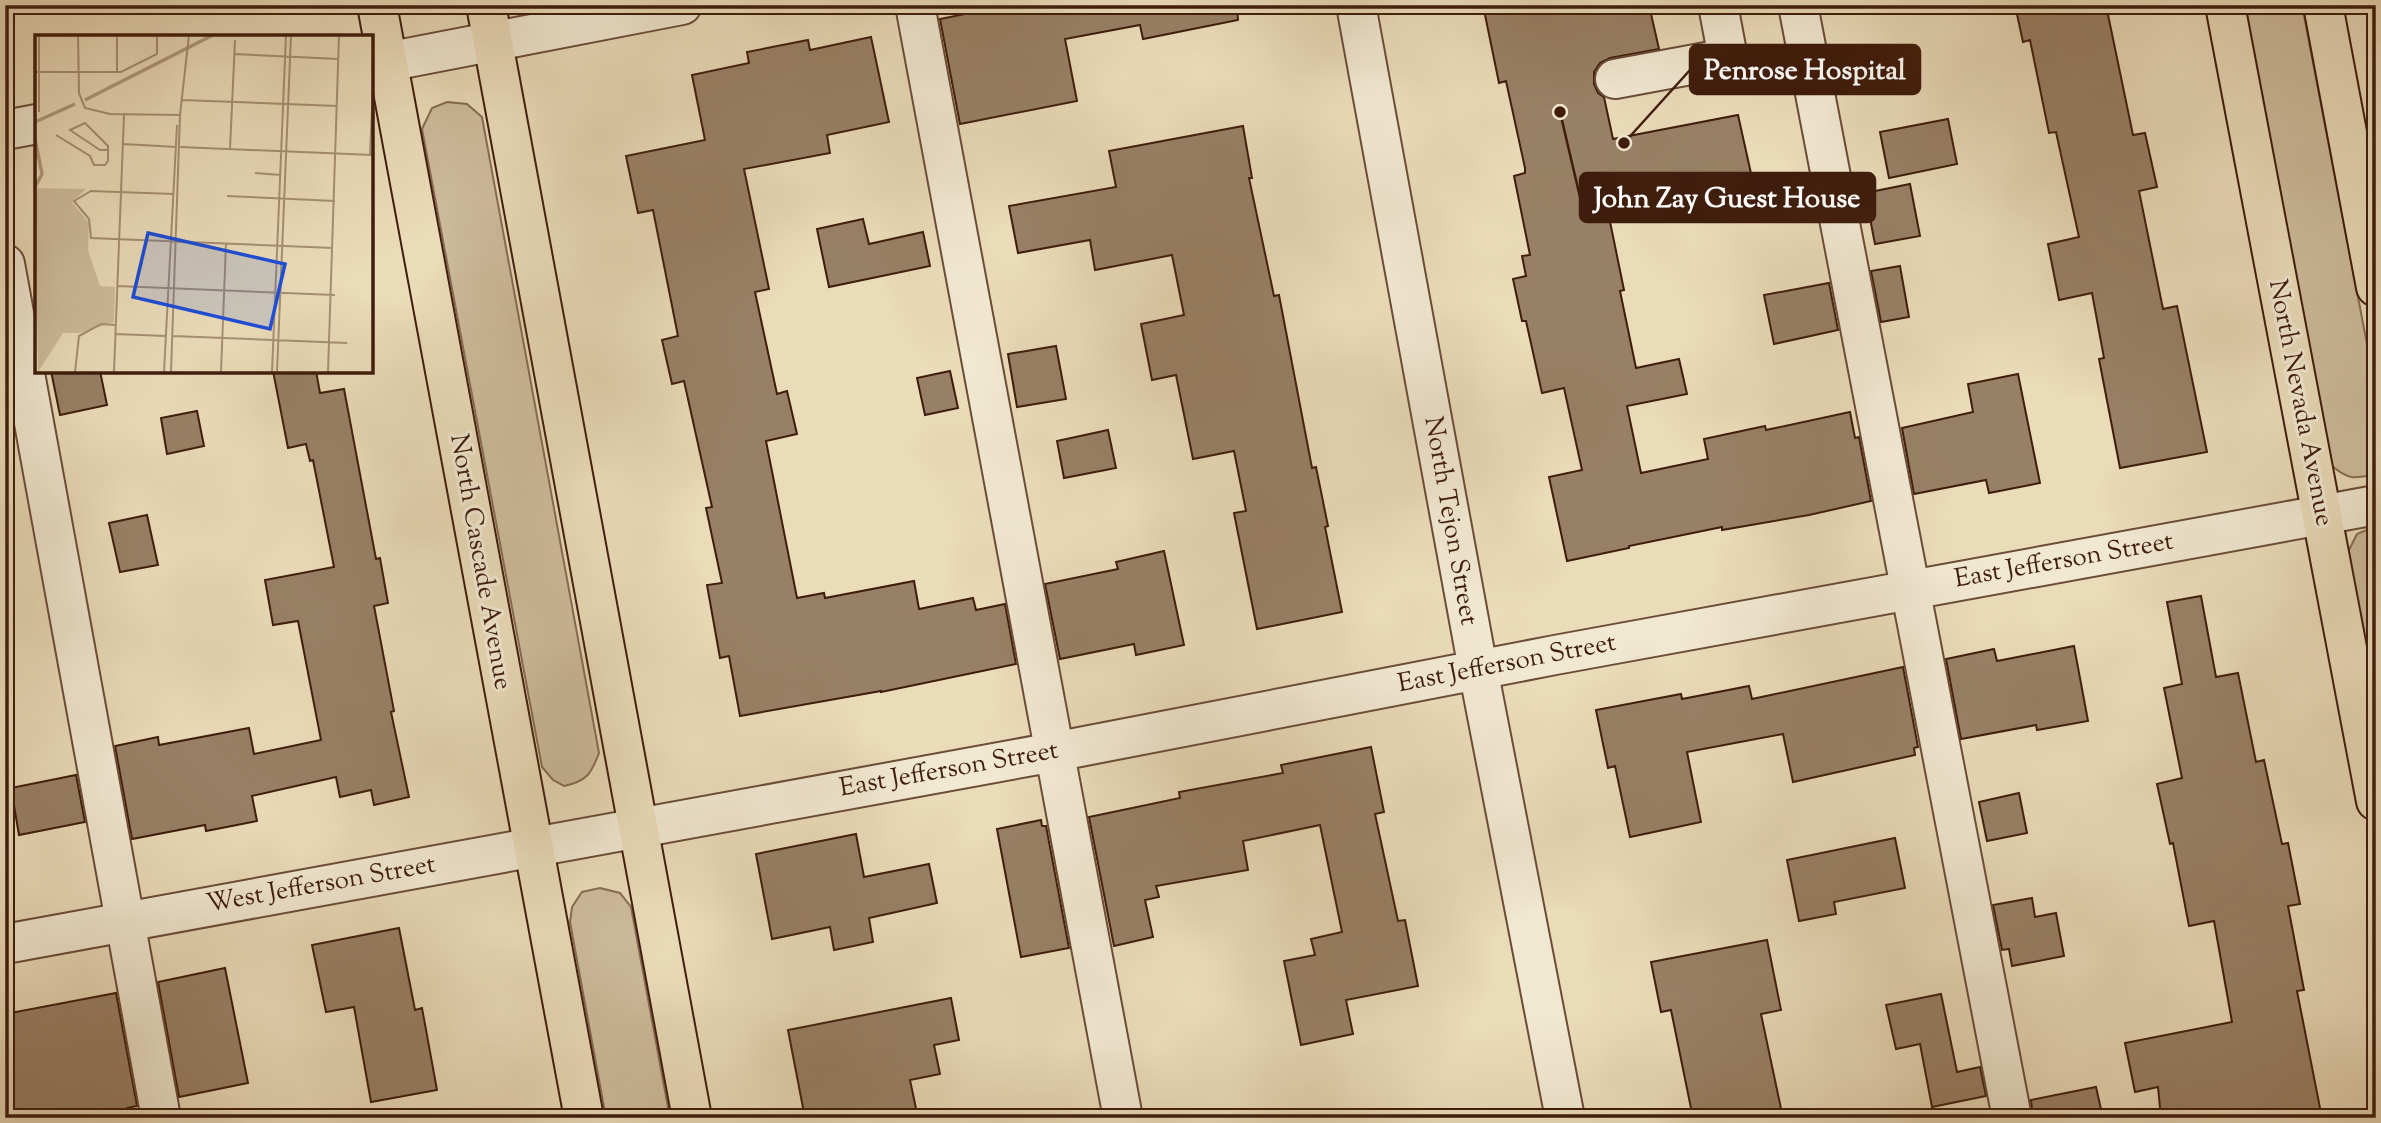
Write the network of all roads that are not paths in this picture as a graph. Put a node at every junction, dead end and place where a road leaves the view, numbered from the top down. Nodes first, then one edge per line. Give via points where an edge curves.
1 (377, 5) edge
2 (486, 5) edge
3 (682, 5) edge
4 (915, 5) edge
5 (1356, 5) edge
6 (1718, 5) edge
7 (1798, 5) edge
8 (2225, 5) edge
9 (2323, 5) edge
10 (493, 42) junction
11 (379, 64) edge
12 (1615, 79) dead end
13 (35, 124) edge
14 (5, 130) edge
15 (5, 264) edge
16 (2376, 287) edge
17 (2376, 505) edge
18 (2320, 515) junction
19 (1911, 589) junction
20 (1478, 669) junction
21 (1054, 752) junction
22 (2376, 801) edge
23 (638, 827) junction
24 (533, 846) junction
25 (125, 921) junction
26 (5, 944) edge
27 (161, 1118) edge
28 (584, 1118) edge
29 (692, 1118) edge
30 (1123, 1118) edge
31 (1565, 1118) edge
32 (2012, 1118) edge

1 - 11 main road, North Cascade Avenue
2 - 10 main road
3 - 10 street
4 - 21 street
5 - 20 street, North Tejon Street
6 - 12 street via 1728,58
7 - 19 street
8 - 18 main road, North Nevada Avenue
9 - 16 main road
10 - 11 street
10 - 23 main road
11 - 24 main road, North Cascade Avenue
13 - 14 street
15 - 25 street
17 - 18 street, East Jefferson Street
18 - 19 street, East Jefferson Street
18 - 22 main road, North Nevada Avenue
19 - 20 street, East Jefferson Street
19 - 32 street
20 - 21 street, East Jefferson Street
20 - 31 street, North Tejon Street
21 - 23 street, East Jefferson Street
21 - 30 street
23 - 24 street, West Jefferson Street
23 - 29 main road
24 - 25 street, West Jefferson Street
24 - 28 main road, North Cascade Avenue
25 - 26 street, West Jefferson Street
25 - 27 street

